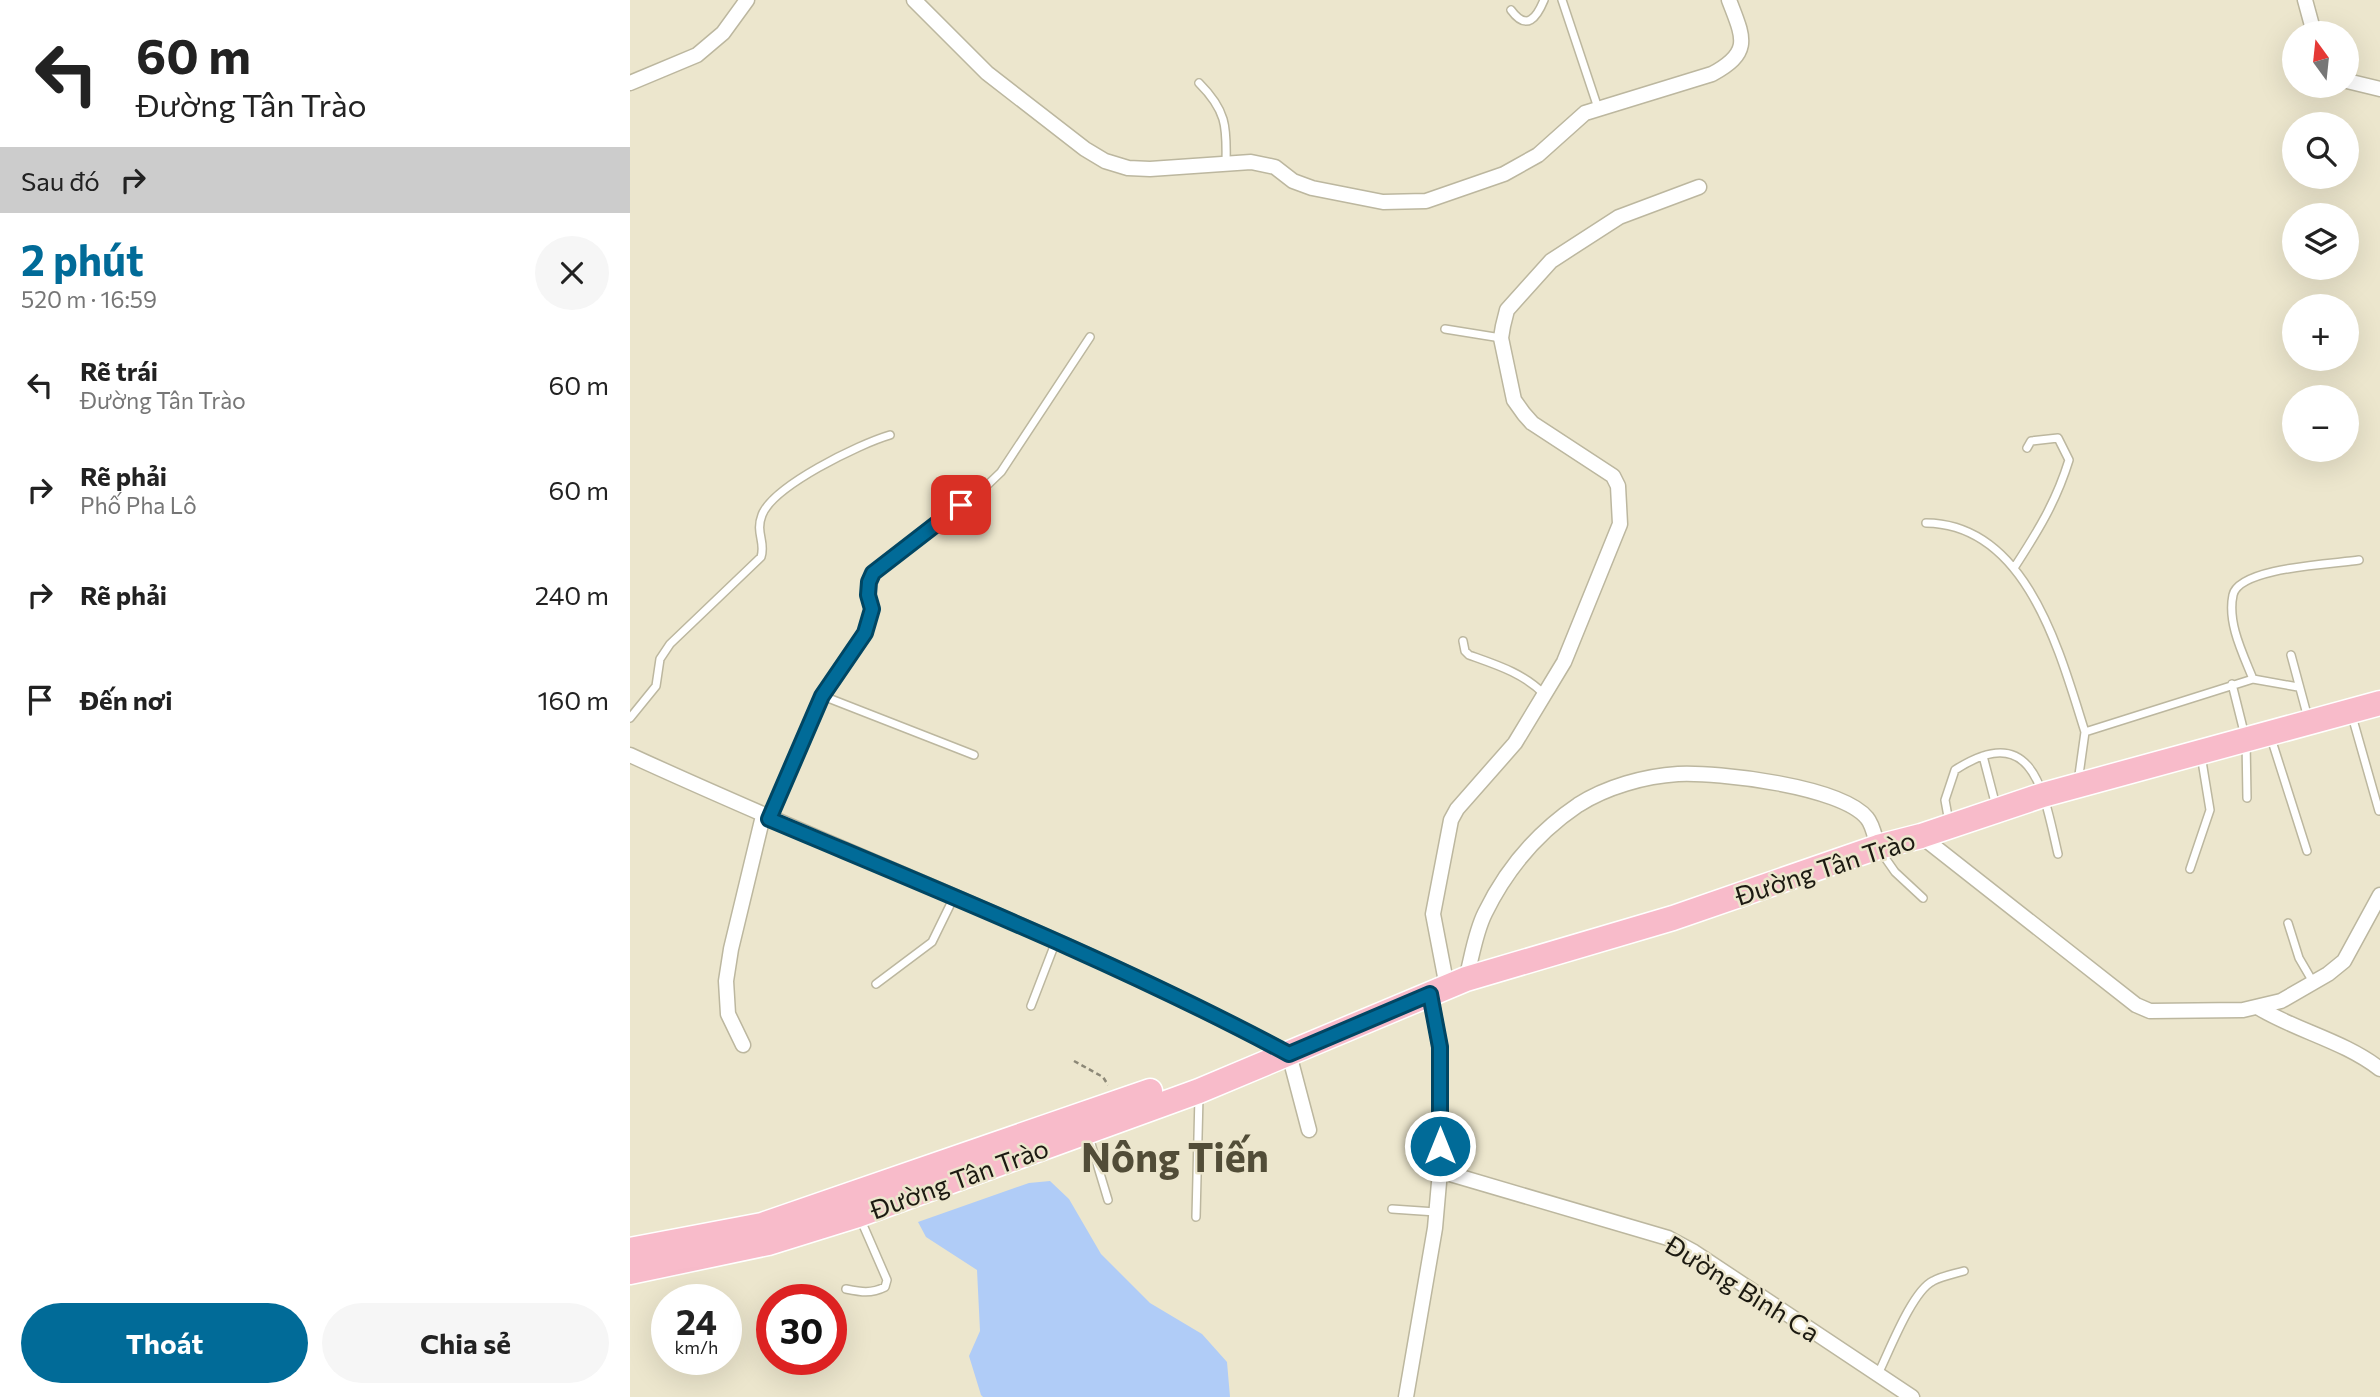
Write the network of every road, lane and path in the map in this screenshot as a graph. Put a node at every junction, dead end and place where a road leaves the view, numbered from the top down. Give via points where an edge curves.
1 (747, 0) edge
2 (914, 0) edge
3 (1544, 0) edge
4 (1562, 0) edge
5 (1729, 0) edge
6 (2305, 0) edge
7 (1511, 10) dead end
8 (2311, 21) edge
9 (630, 83) edge
10 (1199, 83) dead end
11 (2359, 84) edge
12 (2380, 89) edge
13 (1598, 108) junction
14 (1226, 162) junction
15 (1699, 187) dead end
16 (1445, 329) dead end
17 (1090, 337) dead end
18 (1501, 338) junction
19 (890, 435) dead end
20 (2027, 448) dead end
21 (1926, 523) dead end
22 (2359, 560) dead end
23 (2014, 568) junction
24 (1463, 641) dead end
25 (2291, 655) dead end
26 (2253, 679) junction
27 (2232, 684) junction
28 (2298, 687) junction
29 (1544, 694) junction
30 (822, 696) junction
31 (2380, 703) edge
32 (2351, 712) junction
33 (630, 718) edge
34 (2309, 722) junction
35 (2085, 732) junction
36 (2258, 737) junction
37 (2200, 754) junction
38 (630, 755) edge
39 (974, 755) dead end
40 (1983, 756) junction
41 (2077, 786) junction
42 (2043, 795) junction
43 (2247, 798) dead end
44 (1997, 810) junction
45 (2379, 811) edge
46 (766, 817) junction
47 (1950, 826) junction
48 (1921, 836) junction
49 (1878, 848) junction
50 (2307, 851) dead end
51 (2058, 854) dead end
52 (2190, 869) dead end
53 (2380, 895) edge
54 (954, 897) junction
55 (1923, 898) dead end
56 (2288, 923) dead end
57 (1056, 940) junction
58 (2313, 983) junction
59 (876, 984) dead end
60 (1448, 987) junction
61 (1031, 1006) dead end
62 (2259, 1008) junction
63 (743, 1045) dead end
64 (1284, 1056) junction
65 (1074, 1061) dead end
66 (2380, 1069) edge
67 (1199, 1091) junction
68 (1117, 1103) junction
69 (1309, 1130) dead end
70 (1088, 1132) junction
71 (1440, 1171) junction
72 (1108, 1200) dead end
73 (858, 1204) junction
74 (1392, 1209) dead end
75 (1436, 1212) junction
76 (1196, 1217) dead end
77 (630, 1250) edge
78 (1964, 1271) dead end
79 (630, 1272) edge
80 (847, 1289) edge
81 (1878, 1375) junction
82 (1405, 1397) edge
83 (1912, 1397) edge

1 - 9 street via 723,33 697,55
2 - 14 street via 987,73 1105,161 1150,169
3 - 7 lane via 1534,19 1516,18
4 - 13 lane
5 - 13 street via 1742,43 1740,54 1726,67
6 - 8 street
10 - 14 lane via 1222,113 1227,128
11 - 12 street
13 - 14 street via 1577,119 1523,166 1426,201 1371,200 1312,188 1275,167
15 - 18 street via 1619,217 1551,261 1507,310
16 - 18 lane
17 - 30 lane via 1001,472 873,573 868,595 872,609 865,633
18 - 29 street via 1514,400 1524,415 1613,476 1618,486 1620,524 1564,662
19 - 33 lane via 849,451 771,500 758,528 761,557 670,644 660,659 656,685
20 - 23 lane via 2031,441 2058,438 2069,460 2058,496
21 - 23 lane via 1947,523 1983,540
22 - 26 lane via 2306,565 2238,586 2233,593 2232,617
23 - 35 lane via 2033,592
24 - 29 lane via 1469,655 1509,670
25 - 28 lane
26 - 27 lane
26 - 28 lane
27 - 35 lane
27 - 36 lane
28 - 34 lane
29 - 60 street via 1515,743 1451,820 1433,914
30 - 39 lane
30 - 46 lane
31 - 32 highway, Đường Tân Trào
32 - 34 highway, Đường Tân Trào
32 - 45 lane
34 - 36 highway, Đường Tân Trào
35 - 41 lane
36 - 37 highway, Đường Tân Trào
36 - 43 lane
36 - 50 lane
37 - 41 highway, Đường Tân Trào
37 - 52 lane via 2210,810
38 - 46 street
40 - 42 lane via 2015,755 2029,765
40 - 44 lane
40 - 47 lane via 1955,770 1945,800
41 - 42 highway, Đường Tân Trào
42 - 44 highway, Đường Tân Trào
42 - 51 lane
44 - 47 highway, Đường Tân Trào
46 - 54 street
46 - 63 street via 726,981 728,1014
47 - 48 highway, Đường Tân Trào
48 - 49 highway, Đường Tân Trào
48 - 62 street via 2136,1005 2167,1012
49 - 55 lane
49 - 60 highway, Đường Tân Trào via 1672,919
49 - 60 street via 1867,817 1828,795 1704,774 1629,783 1577,806 1534,841 1485,912
53 - 58 street via 2344,961
54 - 57 street
54 - 59 lane via 932,942
56 - 58 lane
57 - 61 lane
57 - 64 street via 1222,1018
58 - 62 street
60 - 64 highway, Đường Tân Trào
60 - 71 street via 1440,1047
62 - 66 street
64 - 67 highway, Đường Tân Trào
64 - 68 highway, Đường Tân Trào via 1213,1069
64 - 69 street
65 - 68 path via 1103,1077
67 - 70 highway, Đường Tân Trào
67 - 76 lane
68 - 73 highway, Đường Tân Trào
70 - 72 lane
70 - 73 highway, Đường Tân Trào
71 - 75 street
71 - 81 street, Đường Bình Ca via 1668,1238
73 - 77 highway, Đường Tân Trào
73 - 79 highway, Đường Tân Trào via 768,1243
73 - 80 lane via 887,1280 885,1287 876,1291
74 - 75 lane
75 - 82 street
78 - 81 lane via 1925,1286 1901,1322
81 - 83 street, Đường Bình Ca

